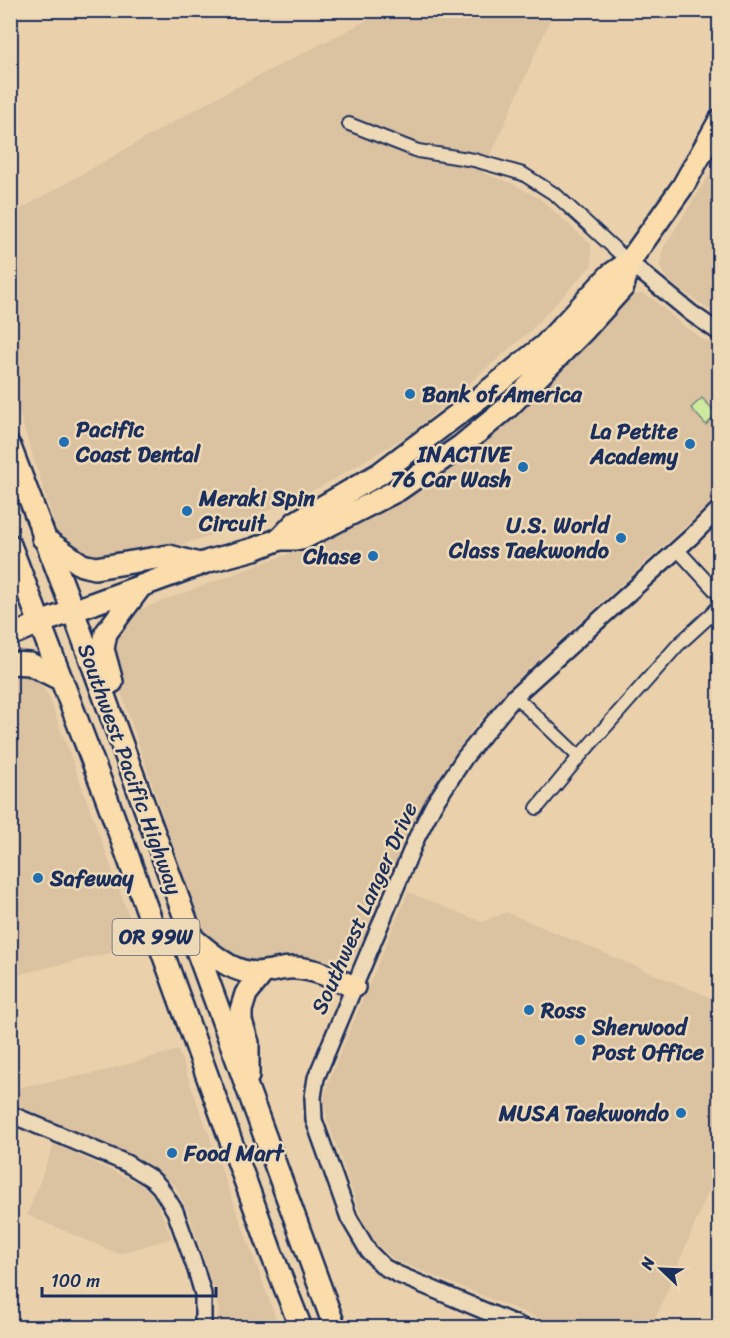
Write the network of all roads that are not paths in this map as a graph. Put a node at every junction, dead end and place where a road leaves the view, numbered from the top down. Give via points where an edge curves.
1 (720, 120) edge
2 (349, 124) dead end
3 (630, 262) junction
4 (720, 333) edge
5 (474, 402) junction
6 (10, 447) edge
7 (406, 485) junction
8 (720, 508) edge
9 (44, 538) junction
10 (280, 539) junction
11 (10, 545) edge
12 (677, 549) junction
13 (199, 564) junction
14 (141, 586) junction
15 (720, 596) edge
16 (720, 604) edge
17 (72, 611) junction
18 (40, 623) junction
19 (10, 636) edge
20 (10, 663) edge
21 (62, 680) junction
22 (515, 696) junction
23 (579, 757) junction
24 (136, 787) junction
25 (537, 808) dead end
26 (191, 937) junction
27 (263, 973) junction
28 (354, 987) junction
29 (248, 1091) junction
30 (10, 1114) edge
31 (203, 1328) edge
32 (301, 1328) edge
33 (335, 1328) edge
34 (525, 1328) edge

1 - 3 highway via 683,186
2 - 3 street via 418,151 474,160 523,174 556,195
3 - 4 street
3 - 5 highway via 610,275 545,345
3 - 7 highway via 622,287 557,359 485,428
5 - 7 highway via 456,431 418,464
5 - 10 highway via 373,478 296,522
6 - 9 highway, Southwest Pacific Highway / OR 99W
7 - 10 highway via 302,539
8 - 12 street, Southwest Langer Drive
9 - 13 highway via 82,565 95,568 169,556
9 - 17 highway, Southwest Pacific Highway / OR 99W
10 - 13 highway
11 - 18 highway, Southwest Pacific Highway / OR 99W
12 - 15 street
12 - 22 street, Southwest Langer Drive
13 - 14 highway
14 - 17 highway
14 - 24 highway via 106,633 103,649 143,769
16 - 23 street via 678,645
17 - 18 highway
17 - 24 highway, Southwest Pacific Highway / OR 99W
18 - 19 main road
18 - 21 highway, Southwest Pacific Highway / OR 99W
20 - 21 highway via 30,664
21 - 32 highway, Southwest Pacific Highway / OR 99W
22 - 23 street
22 - 28 street, Southwest Langer Drive via 465,757 434,804
23 - 25 street
24 - 26 highway, Southwest Pacific Highway / OR 99W
26 - 27 highway via 230,966
26 - 29 highway, Southwest Pacific Highway / OR 99W
27 - 28 highway via 281,968 306,969
27 - 29 highway via 246,994 241,1010 248,1043
28 - 34 street, Southwest Langer Drive via 318,1069 313,1106 316,1127 354,1229 369,1252 390,1270
29 - 33 highway, Southwest Pacific Highway / OR 99W
30 - 31 street via 126,1163 160,1187 175,1210 196,1270 203,1294

